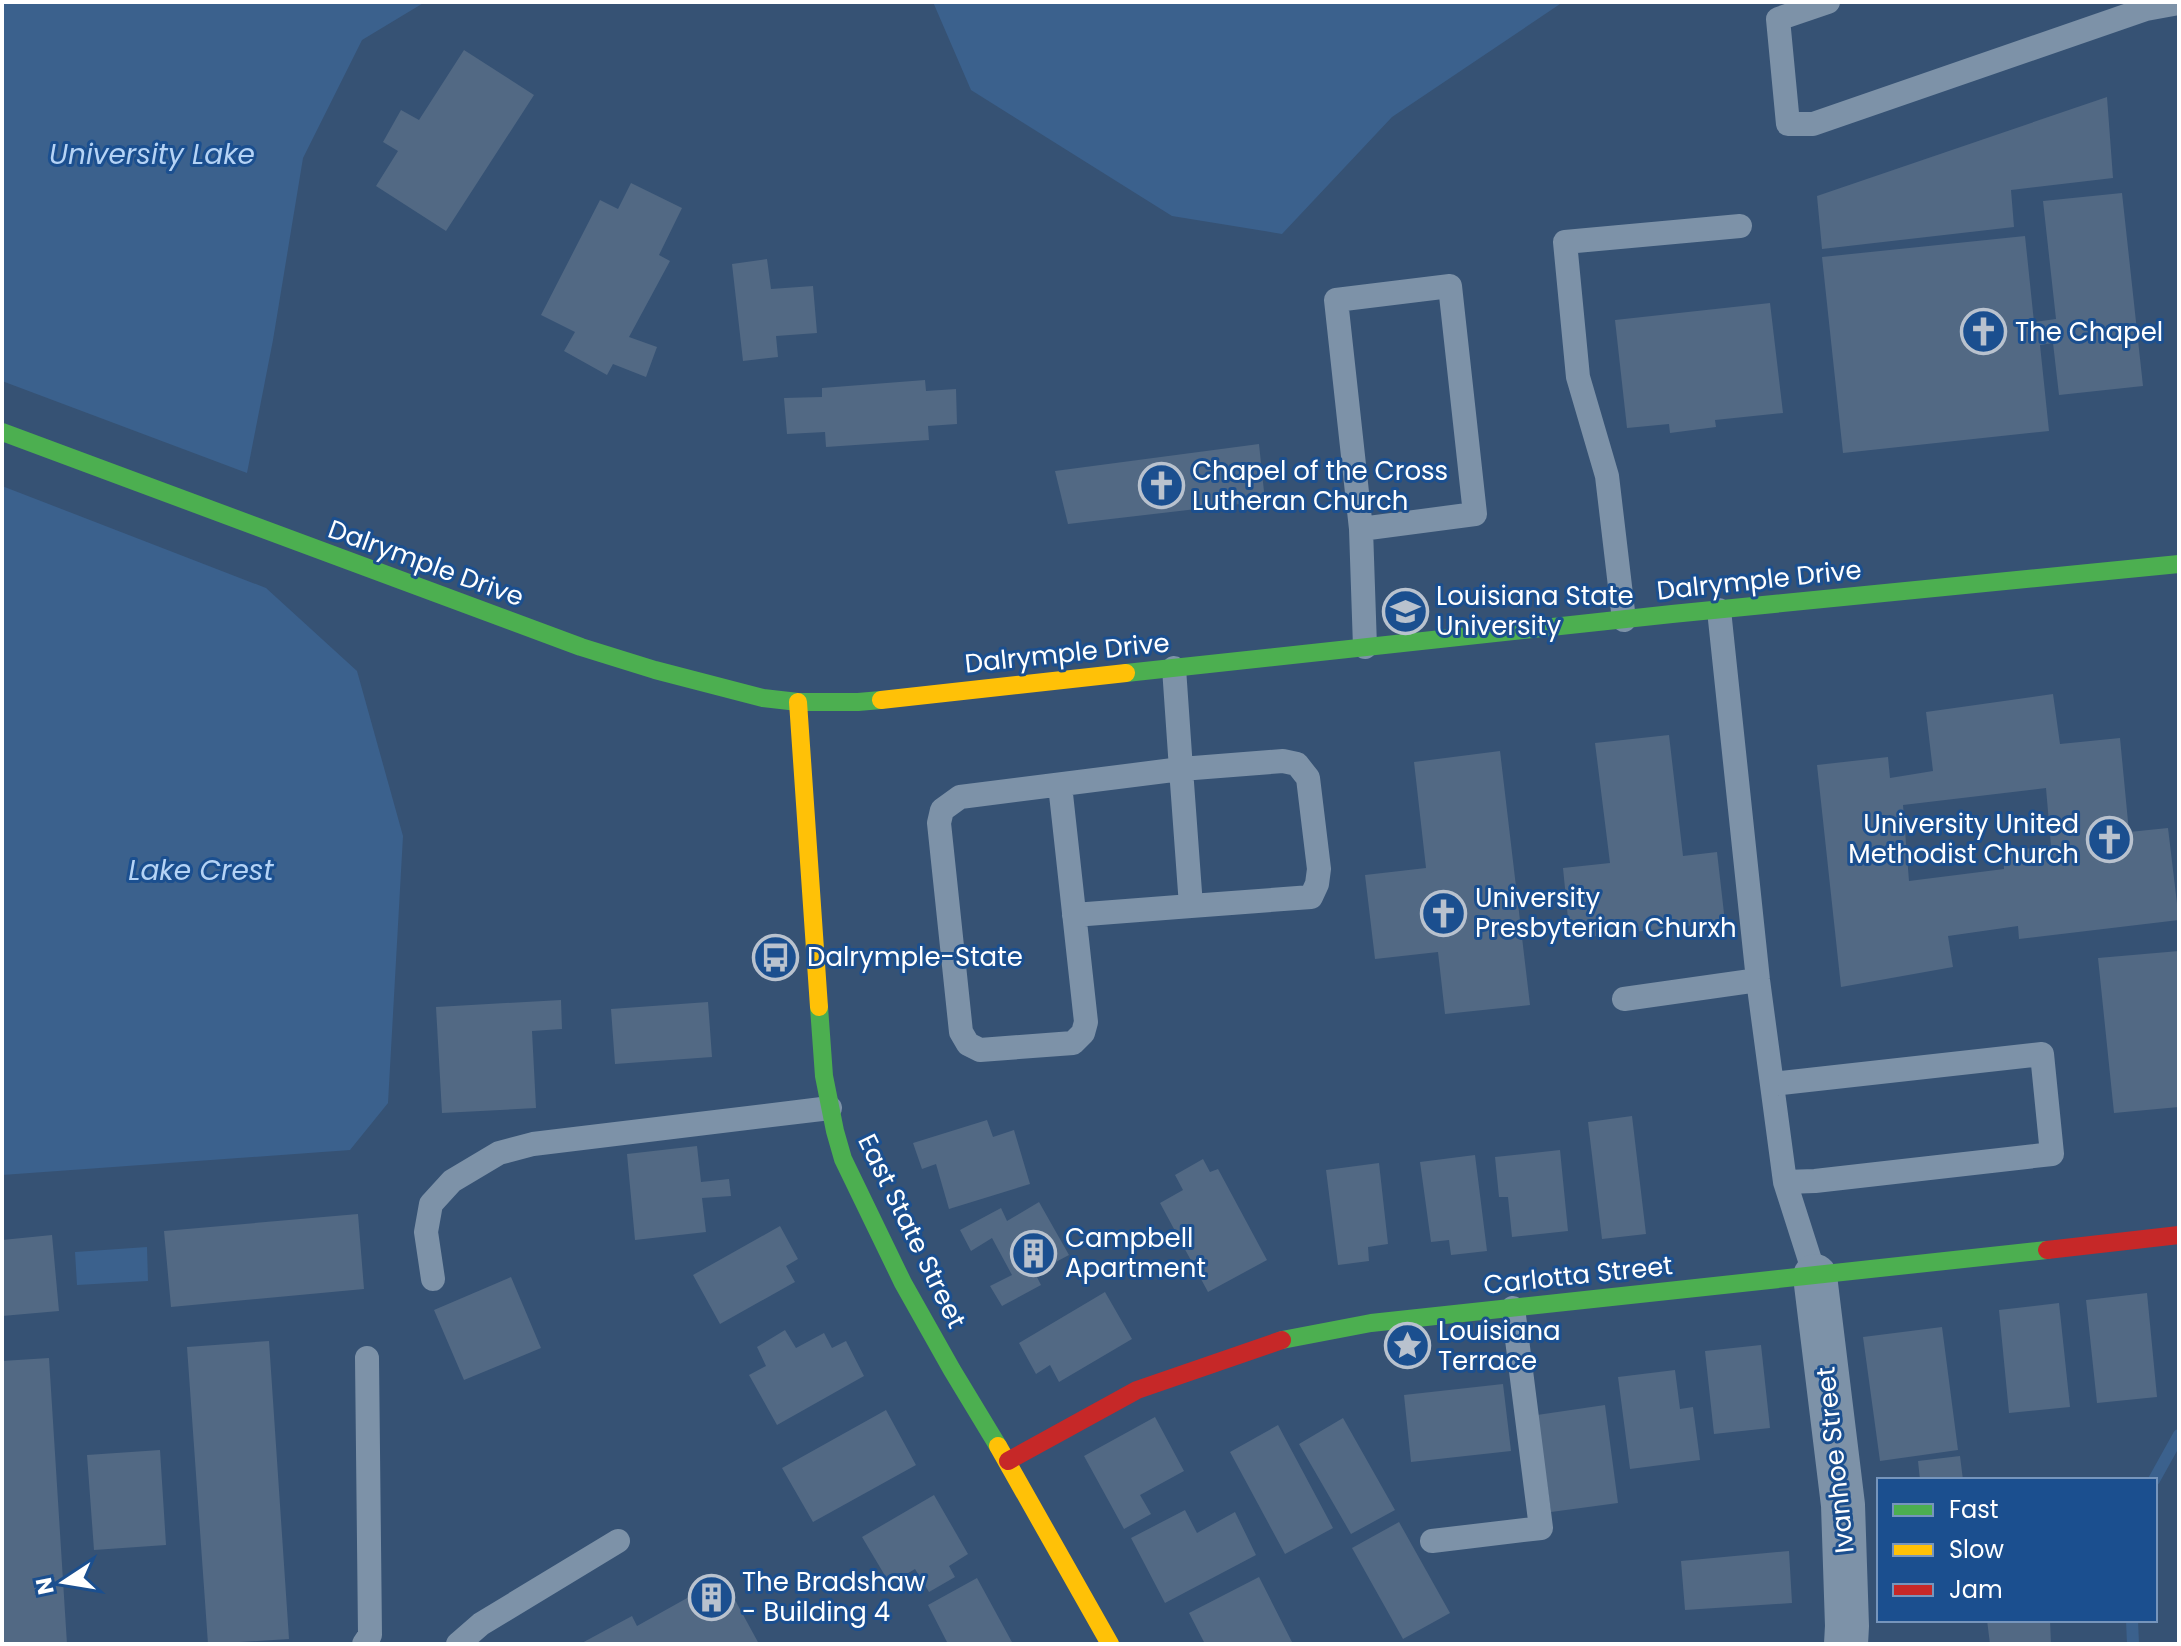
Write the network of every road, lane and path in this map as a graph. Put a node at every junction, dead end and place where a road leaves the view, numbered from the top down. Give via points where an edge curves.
1 (1828, 2) edge
2 (2179, 3) edge
3 (1740, 226) dead end
4 (2, 432) edge
5 (1361, 529) junction
6 (2179, 564) edge
7 (1719, 610) junction
8 (1624, 620) junction
9 (1365, 647) junction
10 (1174, 668) junction
11 (798, 702) junction
12 (1181, 769) junction
13 (1060, 785) junction
14 (1191, 906) junction
15 (1074, 915) junction
16 (1758, 980) junction
17 (1624, 999) dead end
18 (1773, 1084) junction
19 (830, 1108) junction
20 (1785, 1182) junction
21 (2179, 1235) edge
22 (1815, 1276) junction
23 (433, 1279) dead end
24 (1513, 1308) junction
25 (367, 1358) dead end
26 (1008, 1461) junction
27 (618, 1541) dead end
28 (1432, 1541) dead end
29 (364, 1644) edge
30 (458, 1644) edge
31 (1110, 1644) edge
32 (1846, 1644) edge

1 - 2 lane via 1778,19 1788,124 1813,124 2146,9
3 - 8 lane via 1565,242 1578,377 1607,476
4 - 11 street, Dalrymple Drive via 581,647 763,698
5 - 5 lane via 1336,300 1450,286 1475,514
5 - 9 lane
6 - 7 street, Dalrymple Drive
7 - 8 street, Dalrymple Drive
7 - 16 lane
8 - 9 street, Dalrymple Drive
9 - 10 street, Dalrymple Drive
10 - 11 street, Dalrymple Drive via 858,702
10 - 12 lane
11 - 19 street, East State Street
12 - 13 lane
12 - 14 lane
12 - 14 lane via 1297,764 1308,778 1319,869 1311,897
13 - 15 lane
13 - 15 lane via 960,797 942,810 939,823 961,1032 968,1044 980,1050 1073,1043 1083,1033
14 - 15 lane
16 - 17 lane
16 - 18 lane
18 - 20 lane
18 - 20 lane via 2042,1054 2052,1154
19 - 23 lane via 533,1144 499,1153 452,1181 431,1204 426,1232
19 - 26 street, East State Street via 843,1159 903,1283
20 - 22 lane
21 - 22 street, Carlotta Street
22 - 24 street, Carlotta Street
22 - 32 street, Ivanhoe Street via 1843,1505
24 - 26 street, Carlotta Street via 1287,1338 1137,1390
24 - 28 lane via 1541,1528
25 - 29 lane via 370,1635
26 - 31 street, East State Street
27 - 30 lane via 481,1624

